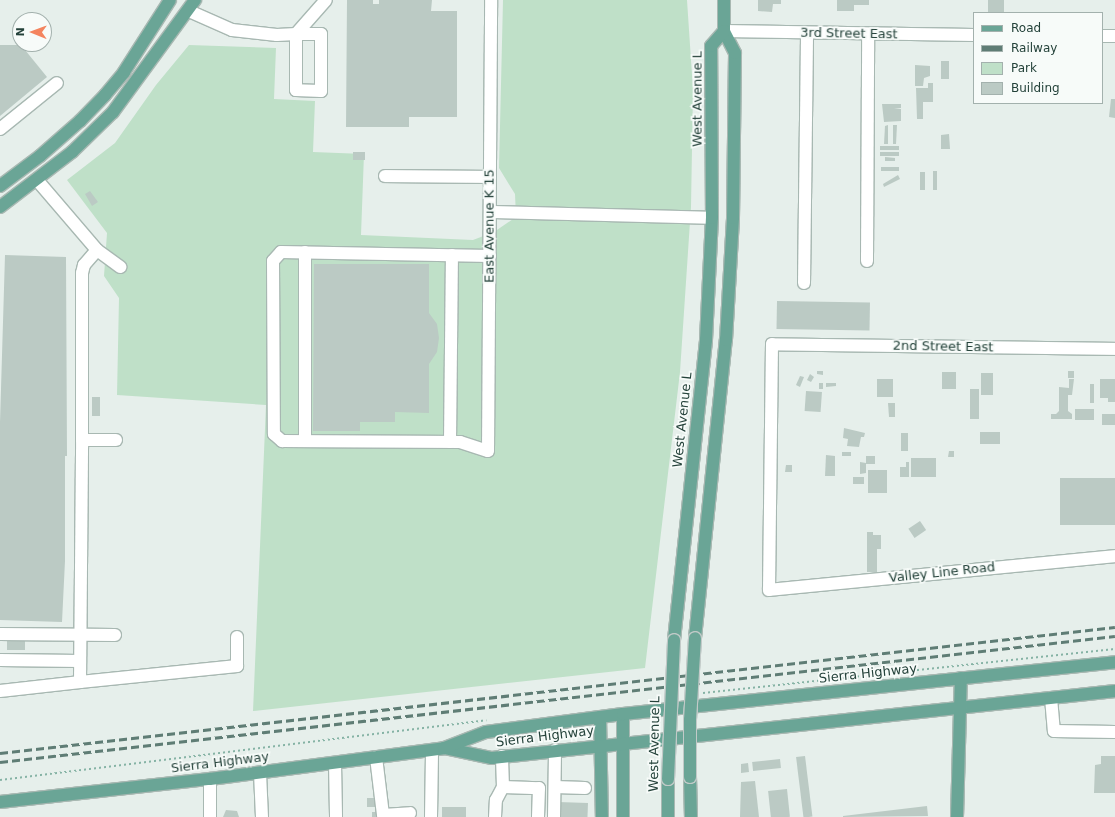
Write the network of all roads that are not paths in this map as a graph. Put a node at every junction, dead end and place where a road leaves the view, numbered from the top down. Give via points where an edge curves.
1 (170, 0) edge
2 (195, 0) edge
3 (326, 0) edge
4 (491, 0) edge
5 (724, 0) edge
6 (189, 11) junction
7 (724, 31) junction
8 (807, 33) junction
9 (296, 34) junction
10 (868, 34) junction
11 (973, 35) edge
12 (1103, 36) edge
13 (1115, 36) edge
14 (57, 83) dead end
15 (0, 129) edge
16 (385, 176) dead end
17 (490, 177) junction
18 (37, 180) junction
19 (0, 186) edge
20 (0, 207) edge
21 (490, 212) junction
22 (712, 218) junction
23 (97, 250) junction
24 (305, 252) junction
25 (452, 255) junction
26 (490, 256) junction
27 (866, 261) dead end
28 (120, 267) dead end
29 (804, 283) dead end
30 (1115, 349) edge
31 (82, 440) junction
32 (116, 440) dead end
33 (305, 441) junction
34 (450, 442) junction
35 (1115, 556) edge
36 (769, 590) joint
37 (0, 634) edge
38 (80, 635) junction
39 (115, 635) dead end
40 (237, 637) dead end
41 (0, 660) edge
42 (80, 661) junction
43 (1115, 662) edge
44 (961, 678) junction
45 (80, 682) junction
46 (0, 691) edge
47 (1115, 691) edge
48 (1051, 698) junction
49 (959, 708) junction
50 (623, 714) junction
51 (600, 717) junction
52 (1115, 732) edge
53 (624, 743) junction
54 (602, 744) junction
55 (444, 748) junction
56 (432, 750) junction
57 (555, 750) junction
58 (502, 756) junction
59 (376, 757) junction
60 (335, 762) junction
61 (260, 773) junction
62 (210, 779) junction
63 (555, 787) junction
64 (503, 788) junction
65 (585, 788) dead end
66 (0, 802) edge
67 (410, 813) dead end
68 (383, 816) edge
69 (210, 817) edge
70 (262, 817) edge
71 (336, 817) edge
72 (431, 817) edge
73 (495, 817) edge
74 (538, 817) edge
75 (554, 817) edge
76 (602, 817) edge
77 (623, 817) edge
78 (668, 817) edge
79 (691, 817) edge
80 (957, 817) edge

1 - 19 main road via 127,67 105,95 46,151
2 - 6 main road
3 - 9 street
4 - 17 street, East Avenue K 15
5 - 7 main road
6 - 9 street via 232,30 277,35
6 - 18 main road via 113,112 72,152
7 - 8 street, 3rd Street East
7 - 22 main road, West Avenue L via 711,46
7 - 79 main road, bridge via 735,53 734,218 726,340 695,638 690,720
8 - 10 street, 3rd Street East
8 - 29 street
9 - 9 street via 296,90 321,91 321,34
10 - 11 street, 3rd Street East
10 - 27 street
12 - 13 street
14 - 15 street
16 - 17 street
17 - 21 street, East Avenue K 15
18 - 20 main road
18 - 23 street
21 - 22 street
21 - 26 street, East Avenue K 15
22 - 78 main road, West Avenue L, bridge via 706,340 674,640
23 - 28 street
23 - 31 street via 84,265 82,273
24 - 25 street
24 - 33 street
24 - 33 street via 281,252 273,261 274,434 282,440
25 - 26 street
25 - 34 street
26 - 34 street, East Avenue K 15 via 488,451 460,442
30 - 36 street, 2nd Street East via 772,344
31 - 32 street
31 - 38 street
33 - 34 street
35 - 36 street, Valley Line Road
37 - 38 street
38 - 39 street
38 - 42 street
40 - 45 street via 237,666
41 - 42 street
42 - 45 street
43 - 44 main road, Sierra Highway
44 - 49 main road
44 - 50 main road, Sierra Highway
45 - 46 street
47 - 48 main road
48 - 49 main road
48 - 52 street via 1054,730
49 - 53 main road
49 - 80 main road
50 - 51 main road, Sierra Highway
50 - 53 main road
51 - 54 main road
51 - 55 main road, Sierra Highway via 486,732
53 - 54 main road, Sierra Highway
53 - 77 main road
54 - 57 main road, Sierra Highway
54 - 76 main road
55 - 56 main road, Sierra Highway
55 - 58 main road, Sierra Highway via 492,758
56 - 59 main road, Sierra Highway
56 - 72 street
57 - 58 main road, Sierra Highway
57 - 63 street
58 - 64 street
59 - 60 main road, Sierra Highway
59 - 68 street
60 - 61 main road, Sierra Highway
60 - 71 street
61 - 62 main road, Sierra Highway
61 - 70 street
62 - 66 main road, Sierra Highway
62 - 69 street
63 - 65 street
63 - 75 street
64 - 73 street via 496,800
64 - 74 street via 539,788
67 - 68 street

